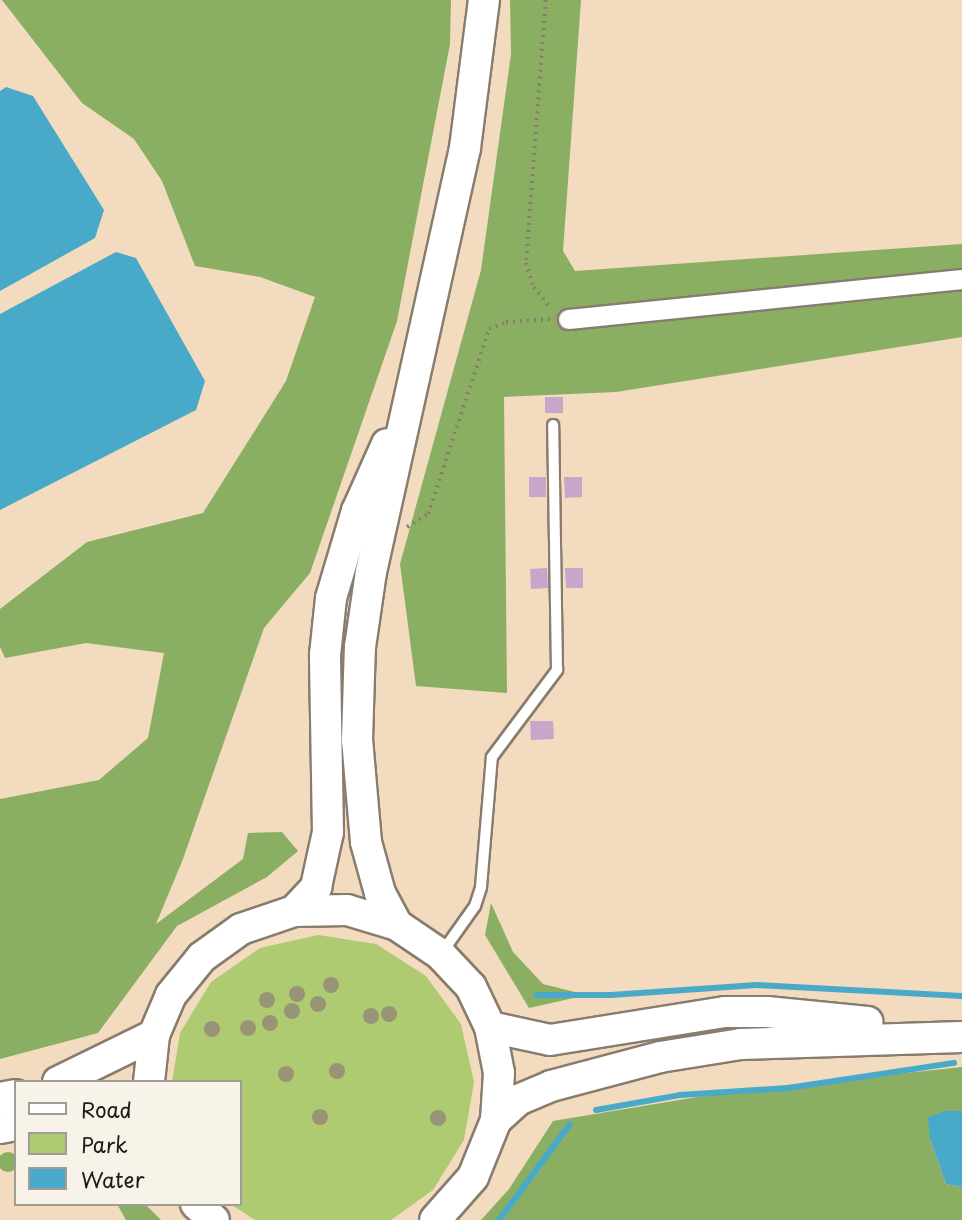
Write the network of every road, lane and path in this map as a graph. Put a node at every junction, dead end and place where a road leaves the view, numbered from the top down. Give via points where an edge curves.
1 (484, 0) edge
2 (546, 0) edge
3 (962, 279) edge
4 (568, 319) junction
5 (426, 338) junction
6 (553, 425) dead end
7 (381, 530) junction
8 (294, 911) junction
9 (397, 925) junction
10 (440, 954) junction
11 (490, 1027) junction
12 (154, 1035) junction
13 (962, 1035) edge
14 (62, 1080) edge
15 (149, 1080) edge
16 (496, 1119) junction
17 (199, 1206) edge
18 (214, 1220) edge
19 (435, 1220) edge

1 - 5 main road via 465,148
2 - 4 path via 526,263 534,288 550,308
3 - 4 street
4 - 7 path via 506,322 489,329 428,514 412,526
5 - 7 main road
5 - 8 main road via 358,511 331,598 325,655 328,832 316,887
6 - 10 lane via 557,670 492,757 481,887 466,922
7 - 9 main road via 360,647 358,740 366,842 380,893
8 - 9 main road via 346,910
8 - 12 main road via 241,929 202,957 172,995
9 - 10 main road
10 - 11 main road via 471,988
11 - 13 main road via 550,1040 678,1018 767,1012
11 - 16 main road via 499,1073
12 - 14 main road
12 - 15 main road
13 - 16 main road via 741,1044 660,1057 551,1086 518,1100
16 - 19 main road via 472,1177
17 - 18 main road

